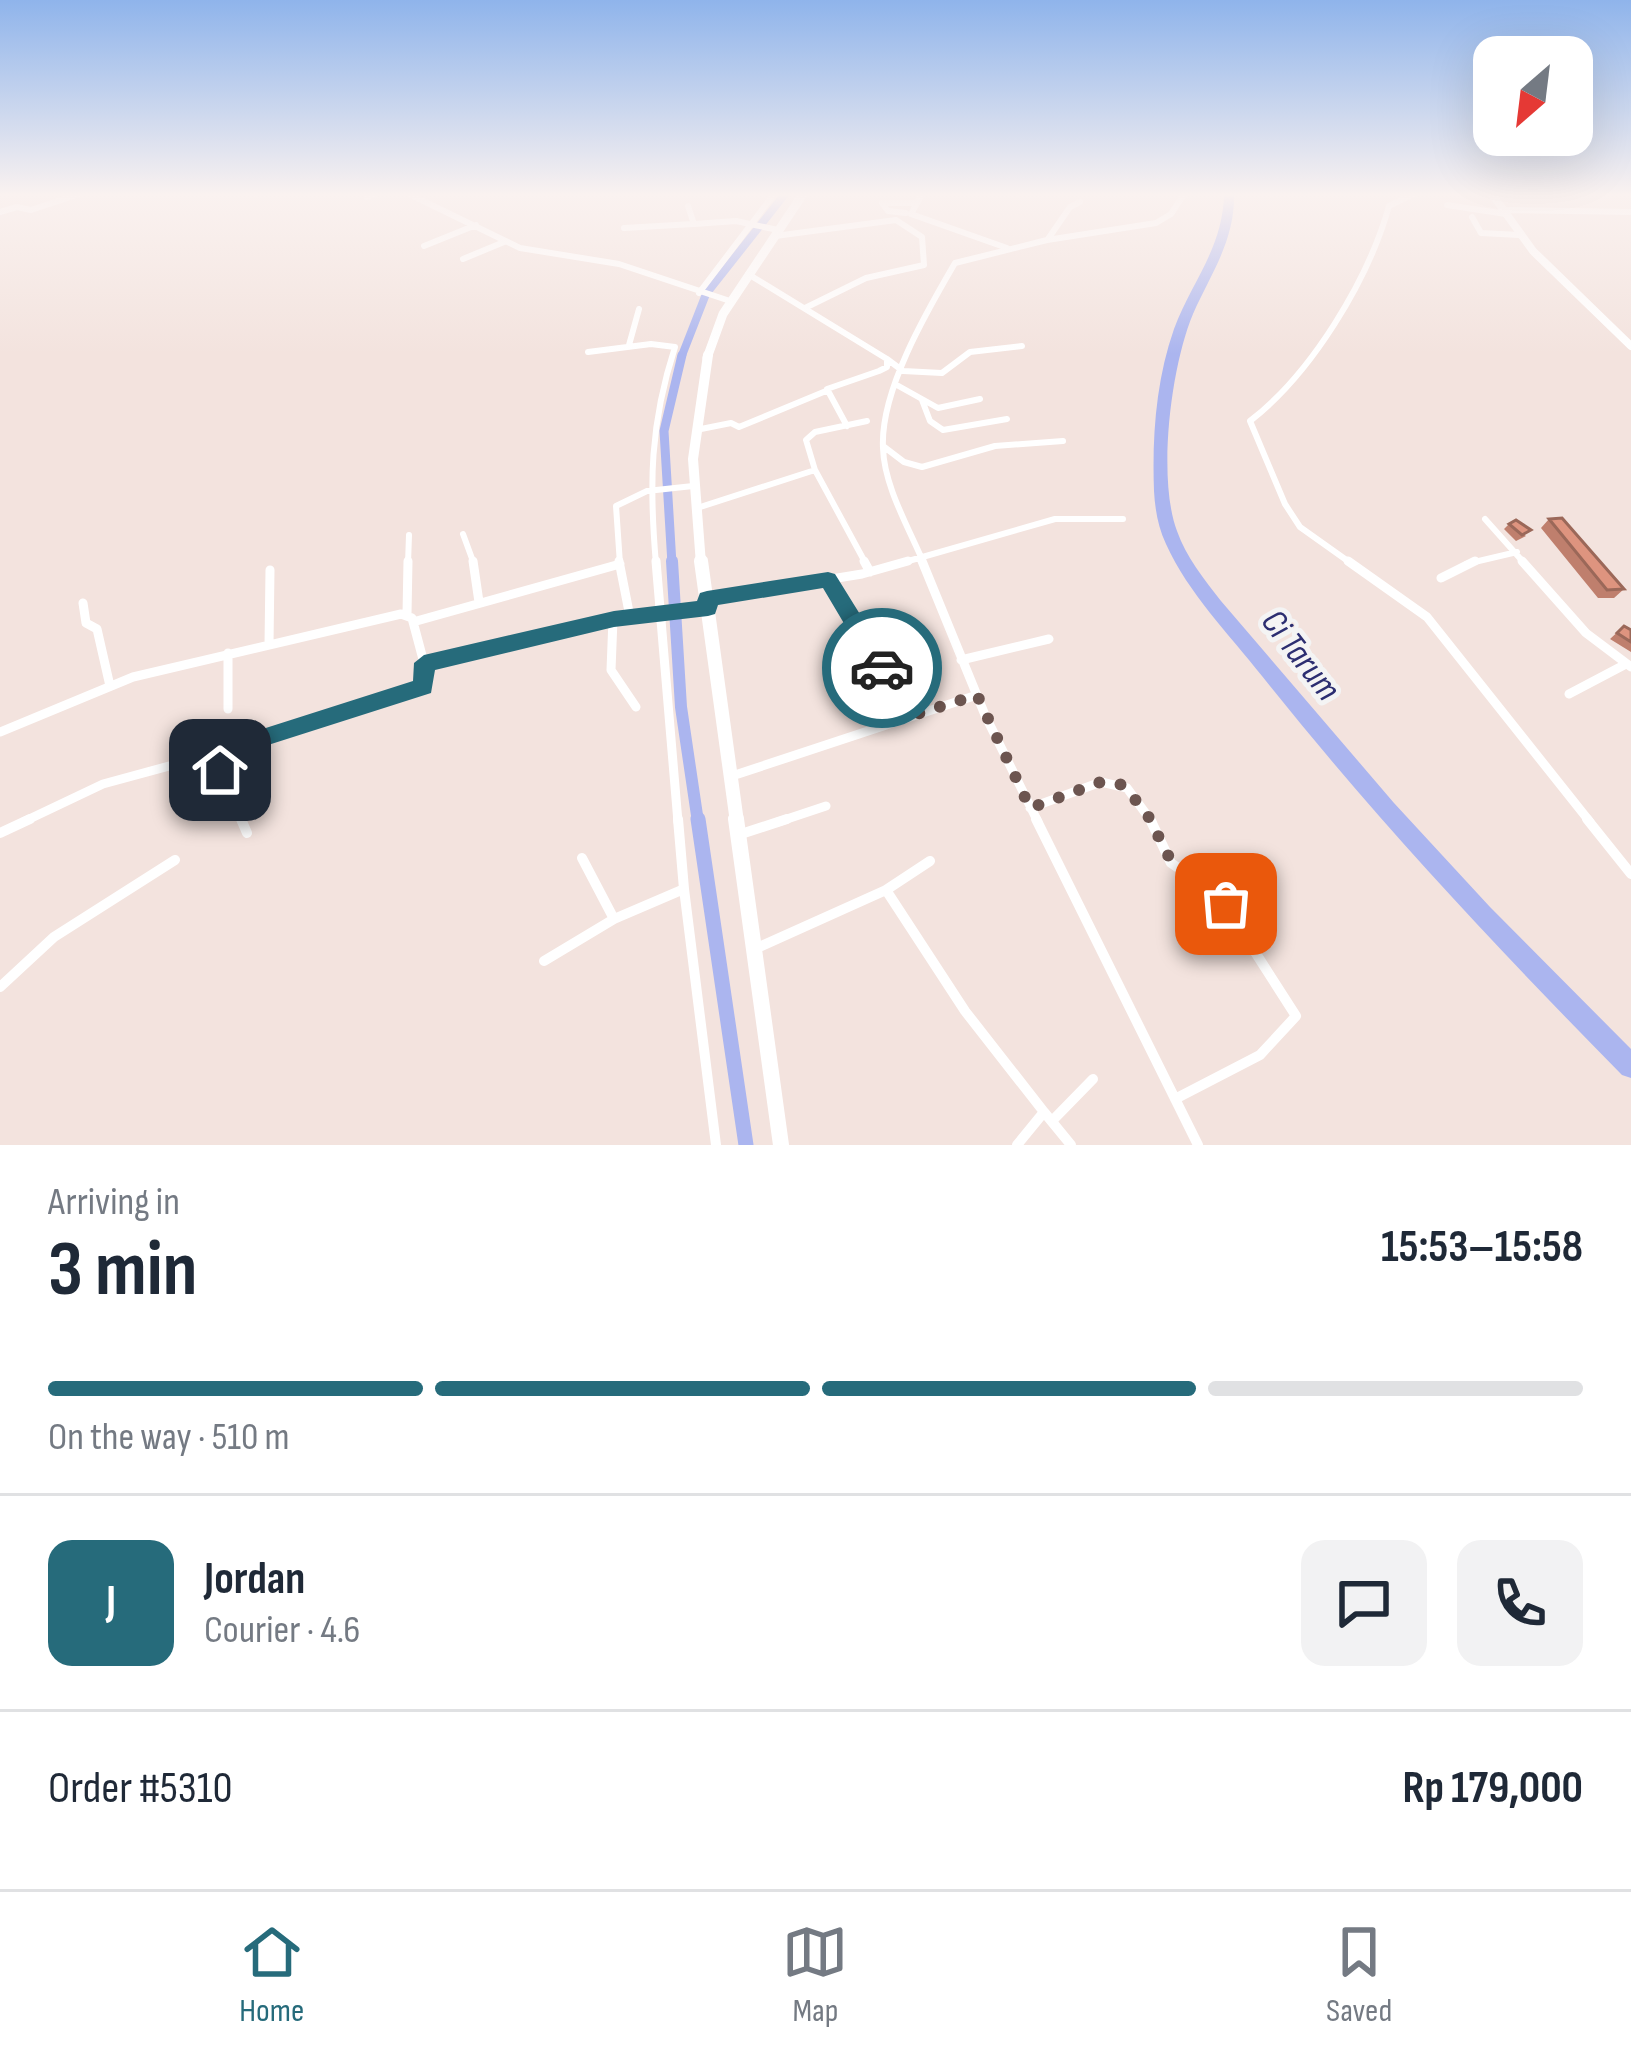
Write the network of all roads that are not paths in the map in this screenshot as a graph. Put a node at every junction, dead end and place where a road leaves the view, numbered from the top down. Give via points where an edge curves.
1 (492, 247) edge
2 (521, 247) edge
3 (734, 247) edge
4 (764, 247) edge
5 (923, 247) edge
6 (1375, 247) edge
7 (1532, 247) edge
8 (1008, 248) edge
9 (463, 259) dead end
10 (748, 274) junction
11 (700, 294) junction
12 (726, 300) junction
13 (805, 308) junction
14 (639, 309) dead end
15 (629, 345) junction
16 (1022, 346) dead end
17 (1631, 346) edge
18 (587, 352) dead end
19 (885, 358) junction
20 (901, 370) junction
21 (895, 384) junction
22 (826, 391) junction
23 (980, 399) dead end
24 (922, 400) junction
25 (1007, 419) dead end
26 (867, 422) dead end
27 (847, 426) junction
28 (694, 430) junction
29 (1063, 441) dead end
30 (882, 445) junction
31 (815, 470) junction
32 (685, 487) junction
33 (655, 489) junction
34 (696, 509) junction
35 (1124, 519) dead end
36 (1485, 519) dead end
37 (463, 534) dead end
38 (409, 535) dead end
39 (1518, 552) junction
40 (919, 559) junction
41 (620, 563) junction
42 (270, 570) dead end
43 (870, 572) junction
44 (1441, 578) dead end
45 (828, 580) junction
46 (479, 602) junction
47 (82, 603) dead end
48 (704, 606) junction
49 (667, 613) junction
50 (630, 617) junction
51 (410, 618) junction
52 (614, 619) junction
53 (1048, 639) dead end
54 (269, 644) junction
55 (228, 653) junction
56 (962, 660) junction
57 (424, 663) junction
58 (1629, 665) edge
59 (110, 686) junction
60 (1569, 694) dead end
61 (977, 695) junction
62 (635, 706) dead end
63 (228, 709) dead end
64 (911, 716) junction
65 (0, 732) edge
66 (217, 753) junction
67 (732, 776) junction
68 (826, 806) dead end
69 (1030, 808) junction
70 (248, 832) dead end
71 (0, 833) edge
72 (741, 834) junction
73 (582, 858) dead end
74 (175, 860) dead end
75 (930, 861) dead end
76 (1631, 874) edge
77 (684, 889) junction
78 (886, 890) junction
79 (614, 919) junction
80 (757, 948) junction
81 (544, 961) dead end
82 (1, 982) edge
83 (1093, 1079) dead end
84 (1174, 1099) junction
85 (1048, 1117) junction
86 (716, 1145) edge
87 (782, 1145) edge
88 (1017, 1145) edge
89 (1071, 1145) edge
90 (1198, 1145) edge

1 - 9 street
2 - 11 street via 620,264
3 - 11 street
4 - 10 main road
5 - 13 street via 925,264 873,275
6 - 76 street via 1306,367 1249,426 1300,527 1427,616
7 - 17 main road
8 - 20 street via 950,267
10 - 12 main road
10 - 13 street
11 - 12 street
12 - 28 main road
13 - 19 street
14 - 15 street
15 - 18 street
15 - 33 street via 675,347 656,406
16 - 20 street via 970,352 942,373
19 - 20 street
19 - 22 street via 887,367
20 - 21 street
21 - 24 street
21 - 30 street
22 - 27 street
22 - 28 street via 739,427
23 - 24 street via 944,408
24 - 25 street via 943,430
26 - 27 street
27 - 31 street via 806,437
28 - 32 main road
29 - 30 street via 995,446 922,467
30 - 40 street
31 - 34 street
31 - 43 street
32 - 33 street
32 - 34 main road
33 - 41 street via 616,506
33 - 49 street
34 - 48 main road
35 - 40 street via 1055,519
36 - 39 street
37 - 46 street
38 - 51 street
39 - 44 street via 1486,556
39 - 58 street via 1586,633
40 - 43 street
40 - 56 street
41 - 46 street
41 - 50 street
42 - 54 street
43 - 45 street
45 - 48 street
45 - 64 street
46 - 51 street
47 - 59 street
48 - 49 street
48 - 67 main road
49 - 50 street
49 - 77 street
50 - 52 street
51 - 54 street
51 - 57 street
52 - 57 street
52 - 62 street via 611,670
53 - 56 street
54 - 55 street
55 - 59 street
55 - 63 street
56 - 61 street
57 - 66 street via 426,682 418,689
58 - 60 street
59 - 65 street
61 - 64 street
61 - 69 street
64 - 67 street
66 - 70 street
66 - 71 street via 103,784
67 - 72 main road
68 - 72 street
69 - 84 street
69 - 84 street via 1101,782 1126,788 1172,863 1219,896 1293,1006 1288,1032
72 - 80 main road
73 - 79 street
74 - 82 street via 79,919
75 - 78 street
77 - 79 street
77 - 86 street
78 - 80 street
78 - 85 street via 964,1011
79 - 81 street
80 - 87 main road
83 - 85 street
84 - 90 street
85 - 88 street
85 - 89 street

